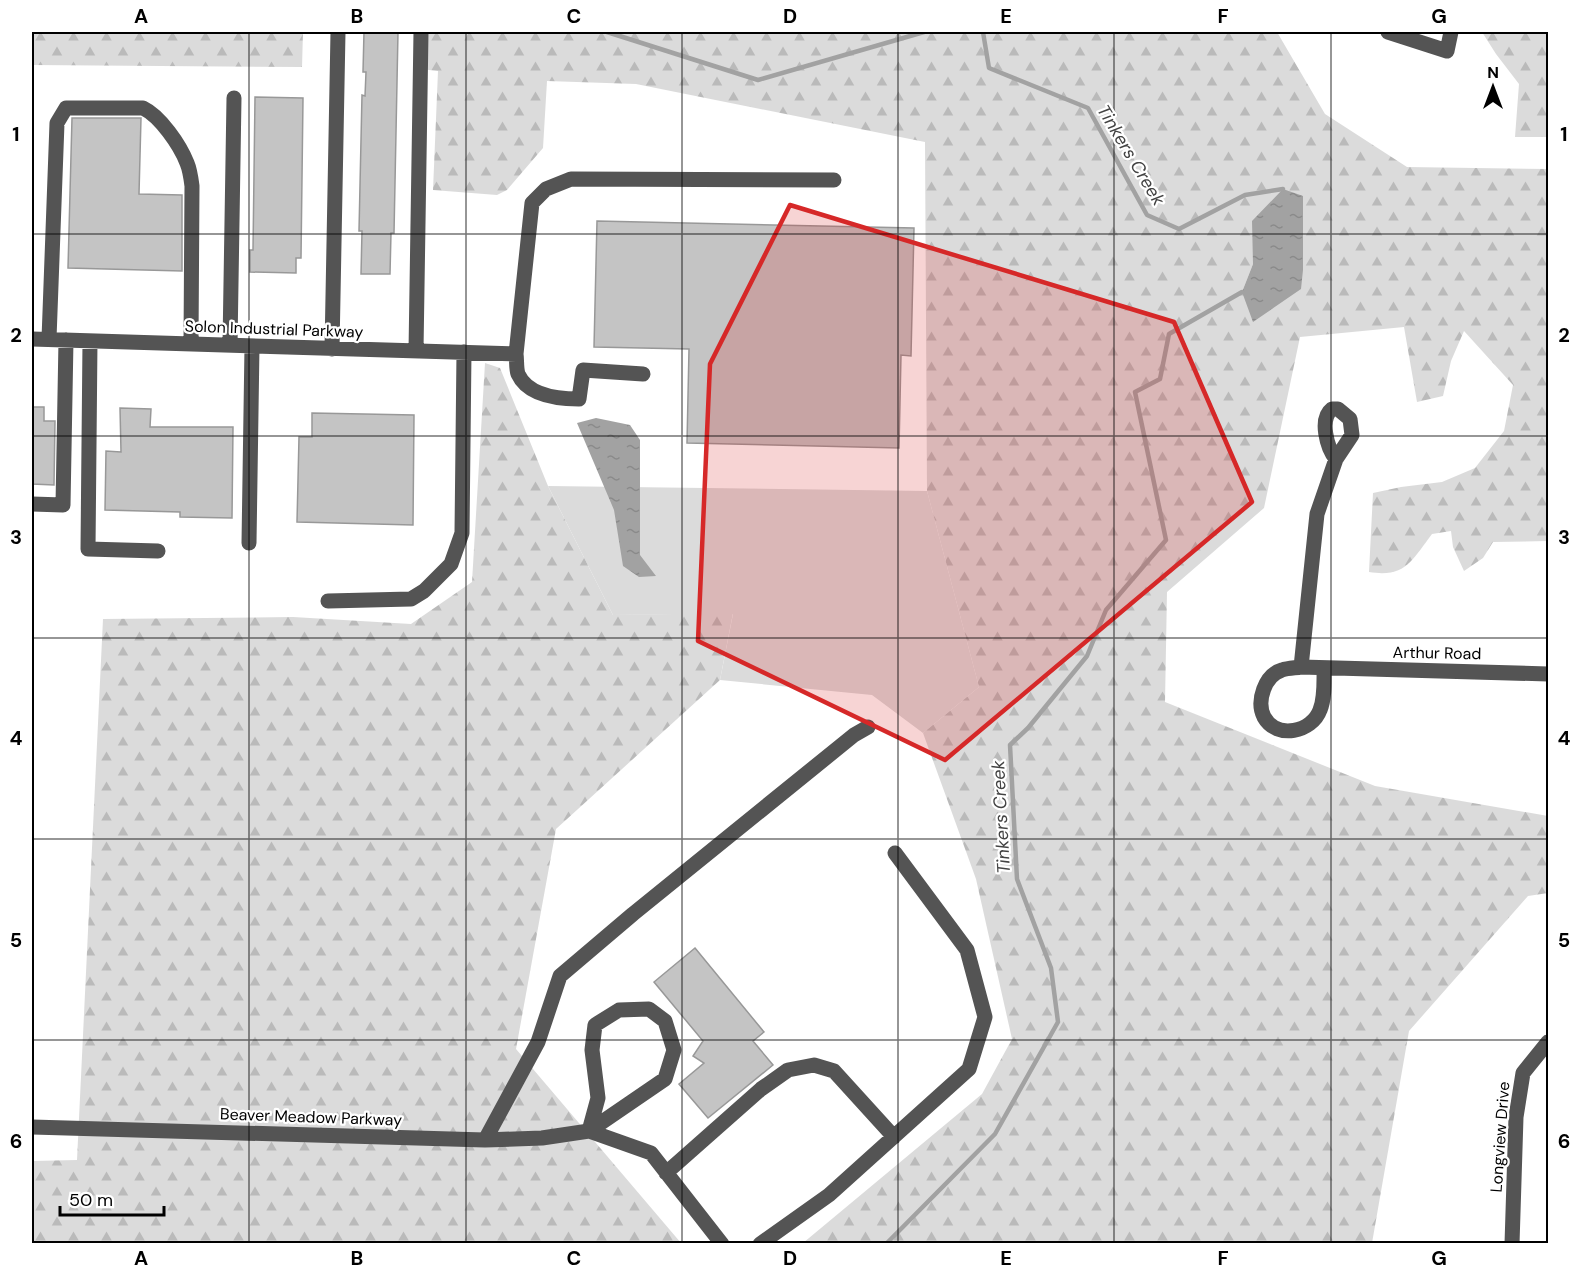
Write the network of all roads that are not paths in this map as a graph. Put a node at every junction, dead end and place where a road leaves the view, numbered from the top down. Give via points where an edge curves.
1 (338, 32) edge
2 (421, 32) edge
3 (1388, 32) edge
4 (1450, 32) edge
5 (234, 98) dead end
6 (834, 180) dead end
7 (32, 339) edge
8 (49, 339) junction
9 (66, 340) junction
10 (90, 341) junction
11 (191, 344) junction
12 (230, 345) junction
13 (252, 346) junction
14 (332, 349) junction
15 (416, 351) junction
16 (464, 352) junction
17 (516, 354) junction
18 (643, 374) dead end
19 (1336, 459) dead end
20 (32, 504) edge
21 (249, 543) dead end
22 (158, 551) dead end
23 (328, 601) dead end
24 (1301, 667) junction
25 (1324, 668) junction
26 (1548, 674) edge
27 (868, 727) dead end
28 (895, 853) dead end
29 (1548, 1042) edge
30 (32, 1127) edge
31 (589, 1131) junction
32 (894, 1137) junction
33 (485, 1140) junction
34 (666, 1173) junction
35 (722, 1244) edge
36 (760, 1244) edge
37 (1512, 1244) edge

1 - 14 street
2 - 15 street
3 - 4 street via 1447,51
5 - 12 street
6 - 17 street via 571,179 546,189 532,203
7 - 8 street, Solon Industrial Parkway
8 - 9 street, Solon Industrial Parkway
8 - 11 street via 57,123 66,108 143,108 152,112 189,165
9 - 10 street, Solon Industrial Parkway
9 - 20 street via 63,505
10 - 11 street, Solon Industrial Parkway
10 - 22 street via 88,549
11 - 12 street, Solon Industrial Parkway
12 - 13 street, Solon Industrial Parkway
13 - 14 street, Solon Industrial Parkway
13 - 21 street
14 - 15 street, Solon Industrial Parkway
15 - 16 street, Solon Industrial Parkway
16 - 17 street, Solon Industrial Parkway
16 - 23 street via 462,533 451,564 411,599
17 - 18 street via 518,374 530,387 555,399 579,399 583,370
19 - 24 street via 1317,513
24 - 25 street, Arthur Road
24 - 25 street, Arthur Road via 1281,670 1265,686 1260,706 1264,718 1273,726 1297,731 1310,725 1321,708
25 - 26 street, Arthur Road
27 - 33 street via 560,976 538,1042
28 - 32 street via 967,950 985,1017 969,1069
29 - 37 street, Longview Drive via 1523,1073 1516,1117
30 - 33 street, Beaver Meadow Parkway
31 - 31 street via 664,1079 674,1050 665,1021 649,1009 619,1010 595,1024 592,1050 598,1098
31 - 33 street, Beaver Meadow Parkway
31 - 34 street via 651,1153
32 - 34 street via 834,1071 814,1065 788,1070 760,1089
32 - 36 street via 829,1195
34 - 35 street

